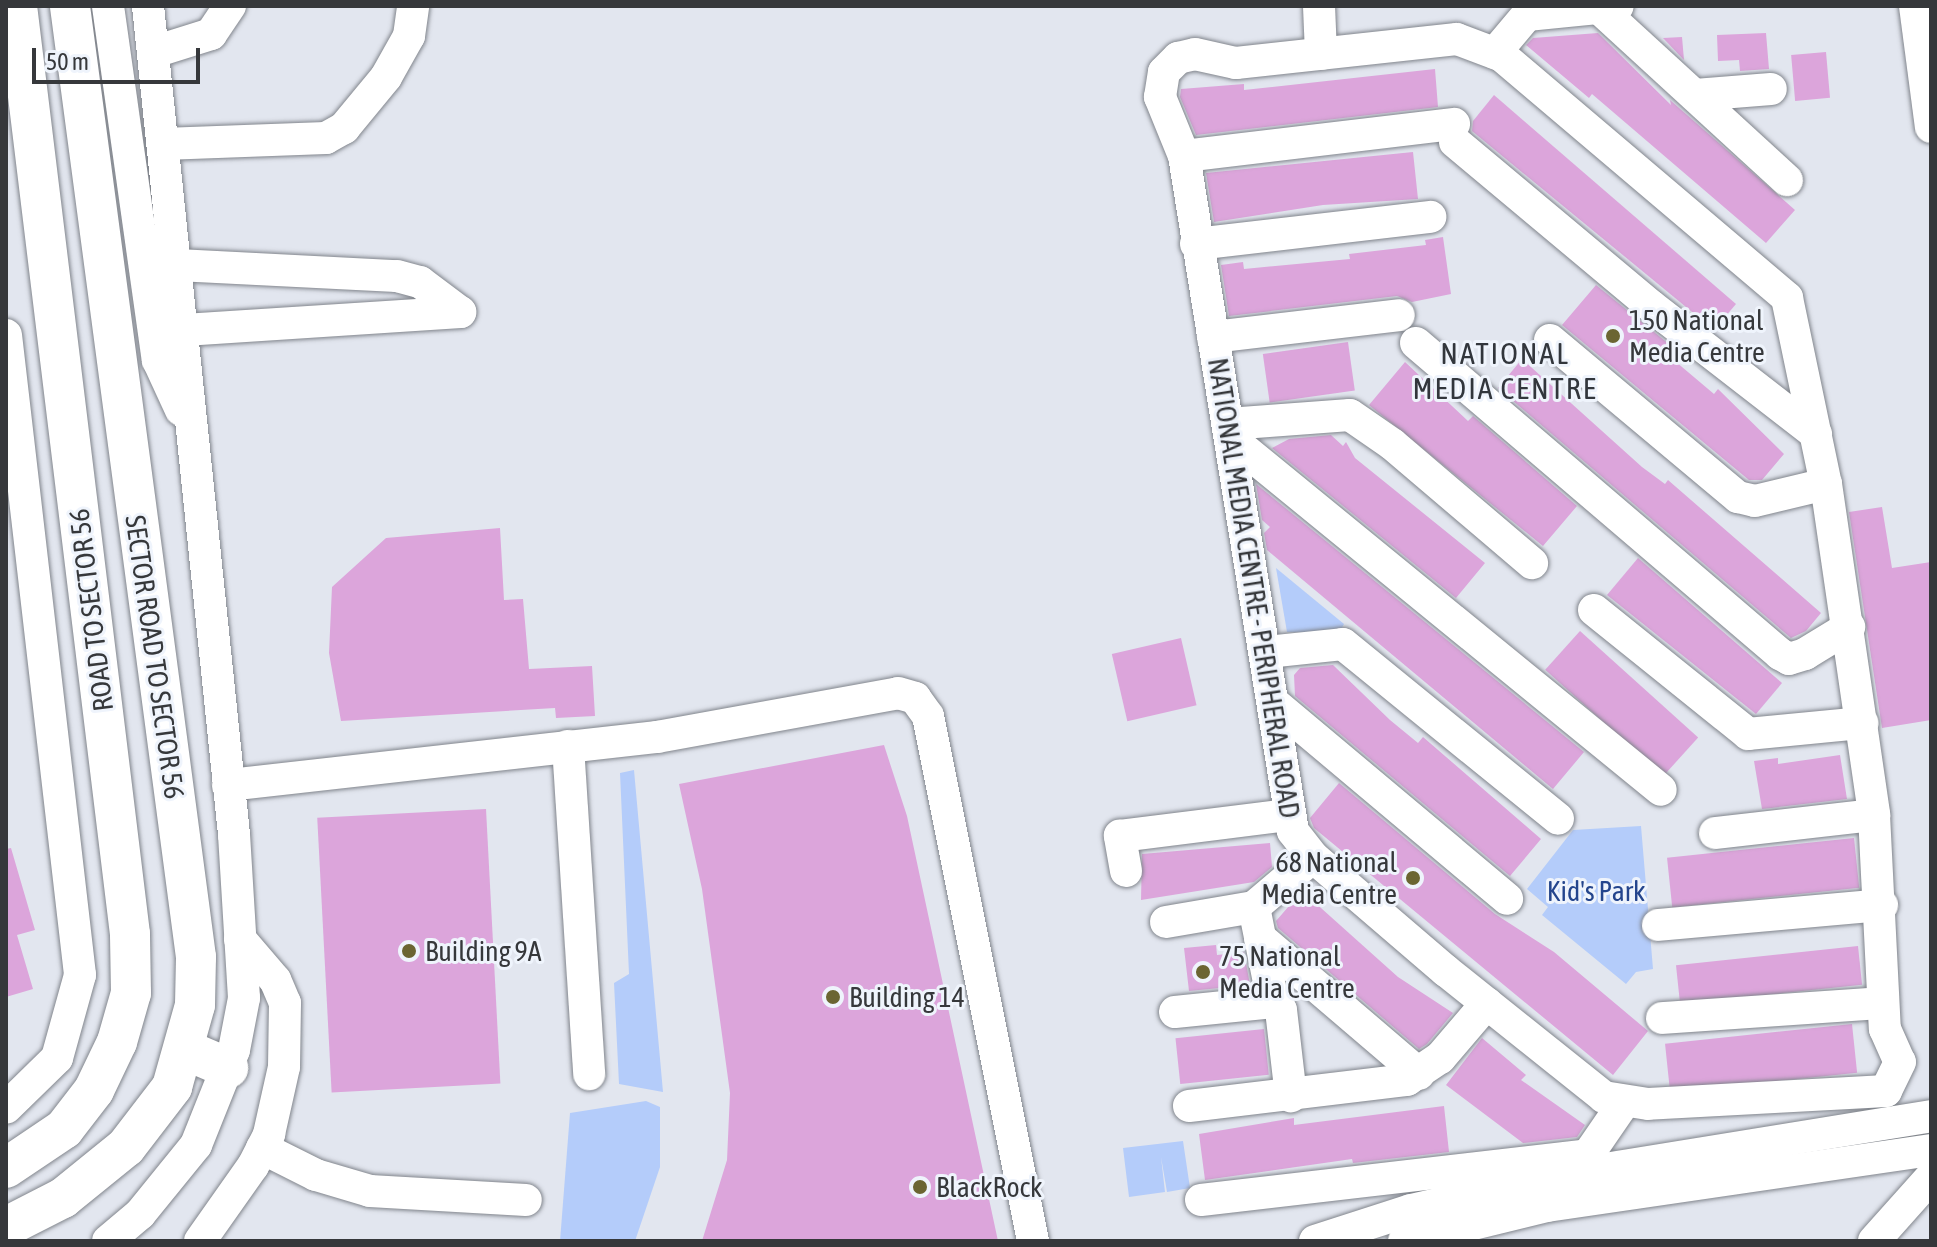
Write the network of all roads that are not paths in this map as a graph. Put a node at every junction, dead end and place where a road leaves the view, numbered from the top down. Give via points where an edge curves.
1 (17, 6) edge
2 (70, 6) edge
3 (108, 6) edge
4 (148, 6) edge
5 (230, 6) edge
6 (413, 6) edge
7 (1319, 6) edge
8 (1915, 6) edge
9 (1609, 7) edge
10 (154, 52) junction
11 (1495, 53) junction
12 (1321, 54) junction
13 (1771, 89) dead end
14 (1695, 95) junction
15 (1931, 127) edge
16 (163, 144) junction
17 (1184, 156) junction
18 (1787, 180) dead end
19 (1430, 217) dead end
20 (1196, 244) junction
21 (177, 265) junction
22 (1399, 315) dead end
23 (184, 330) junction
24 (6, 335) edge
25 (1213, 337) junction
26 (1550, 340) dead end
27 (1416, 343) dead end
28 (9, 370) edge
29 (191, 430) junction
30 (1229, 431) junction
31 (1816, 434) junction
32 (1826, 484) junction
33 (1532, 563) dead end
34 (1594, 610) dead end
35 (1849, 627) junction
36 (1267, 652) junction
37 (1275, 704) junction
38 (1862, 723) junction
39 (568, 746) junction
40 (228, 785) junction
41 (1661, 790) dead end
42 (1289, 815) junction
43 (1874, 815) junction
44 (1558, 819) dead end
45 (1715, 833) dead end
46 (1313, 857) junction
47 (1126, 871) dead end
48 (1507, 899) dead end
49 (1882, 905) junction
50 (1166, 922) dead end
51 (1257, 922) junction
52 (1658, 925) dead end
53 (240, 939) junction
54 (1273, 1002) junction
55 (1487, 1003) junction
56 (1882, 1003) junction
57 (1175, 1012) dead end
58 (1662, 1018) dead end
59 (186, 1050) junction
60 (228, 1068) junction
61 (589, 1074) dead end
62 (1419, 1074) junction
63 (1291, 1096) junction
64 (1623, 1104) junction
65 (1189, 1106) dead end
66 (6, 1108) edge
67 (1931, 1116) edge
68 (262, 1148) junction
69 (1931, 1150) edge
70 (6, 1168) edge
71 (1931, 1178) edge
72 (526, 1200) dead end
73 (1201, 1200) dead end
74 (6, 1227) edge
75 (1359, 1234) edge
76 (108, 1241) edge
77 (200, 1241) edge
78 (1033, 1241) edge
79 (1315, 1241) edge
80 (1404, 1241) edge
81 (1874, 1241) edge

1 - 70 main road, ROAD TO SECTOR 56 via 130,934 131,993 117,1042 94,1090 64,1129
2 - 59 main road, SECTOR ROAD TO SECTOR 56 via 196,957
3 - 29 street via 158,360
4 - 10 street
5 - 10 street via 211,34
6 - 16 street via 409,36 394,64 344,128 326,138
7 - 12 street
8 - 15 street
9 - 11 street via 1527,15
9 - 14 street
10 - 16 street
11 - 12 street, NATIONAL MEDIA CENTRE - PERIPHERAL ROAD via 1457,39
11 - 31 street, NATIONAL MEDIA CENTRE - PERIPHERAL ROAD via 1787,298
12 - 17 street, NATIONAL MEDIA CENTRE - PERIPHERAL ROAD via 1236,63 1195,54 1178,58 1164,72 1160,97
13 - 14 street
14 - 18 street
16 - 21 street
17 - 20 street, NATIONAL MEDIA CENTRE - PERIPHERAL ROAD
17 - 31 street via 1455,133 1651,306
19 - 20 street
20 - 25 street, NATIONAL MEDIA CENTRE - PERIPHERAL ROAD
21 - 23 street
21 - 23 street via 397,276 420,282 460,312
22 - 25 street
23 - 29 street
24 - 28 street
25 - 30 street, NATIONAL MEDIA CENTRE - PERIPHERAL ROAD
26 - 32 street via 1738,497 1755,501
27 - 35 street via 1780,654 1789,659 1805,654
28 - 66 street via 80,975 57,1058
29 - 40 street
30 - 33 street via 1350,415
30 - 36 street, NATIONAL MEDIA CENTRE - PERIPHERAL ROAD
30 - 41 street
31 - 32 street, NATIONAL MEDIA CENTRE - PERIPHERAL ROAD
32 - 35 street, NATIONAL MEDIA CENTRE - PERIPHERAL ROAD
34 - 38 street via 1748,734
35 - 38 street, NATIONAL MEDIA CENTRE - PERIPHERAL ROAD
36 - 37 street, NATIONAL MEDIA CENTRE - PERIPHERAL ROAD
36 - 44 street via 1343,644
37 - 42 street, NATIONAL MEDIA CENTRE - PERIPHERAL ROAD
37 - 48 street
38 - 43 street, NATIONAL MEDIA CENTRE - PERIPHERAL ROAD
39 - 40 street
39 - 61 street
39 - 78 street via 657,737 898,693 915,698 928,716
40 - 53 street
42 - 46 street, NATIONAL MEDIA CENTRE - PERIPHERAL ROAD via 1293,831
42 - 47 street via 1120,836
43 - 45 street
43 - 49 street, NATIONAL MEDIA CENTRE - PERIPHERAL ROAD
46 - 51 street
46 - 55 street, NATIONAL MEDIA CENTRE - PERIPHERAL ROAD
49 - 52 street
49 - 56 street, NATIONAL MEDIA CENTRE - PERIPHERAL ROAD
50 - 51 street
51 - 54 street
51 - 62 street
53 - 60 street via 244,998
53 - 68 street via 275,980 285,1003 284,1067
54 - 57 street
54 - 63 street via 1281,1010
55 - 62 street
55 - 64 street, NATIONAL MEDIA CENTRE - PERIPHERAL ROAD via 1604,1097
56 - 58 street
56 - 64 street, NATIONAL MEDIA CENTRE - PERIPHERAL ROAD via 1888,1041 1900,1062 1886,1091
59 - 60 main road
59 - 74 main road, SECTOR ROAD TO SECTOR 56 via 172,1087 126,1147 63,1198
60 - 76 street via 196,1145 140,1214
62 - 63 street via 1381,1086
63 - 65 street
64 - 73 street via 1588,1155
67 - 75 street via 1562,1176
68 - 72 street via 316,1175 370,1191
68 - 77 street
69 - 80 street via 1547,1206
71 - 81 street
75 - 79 street

